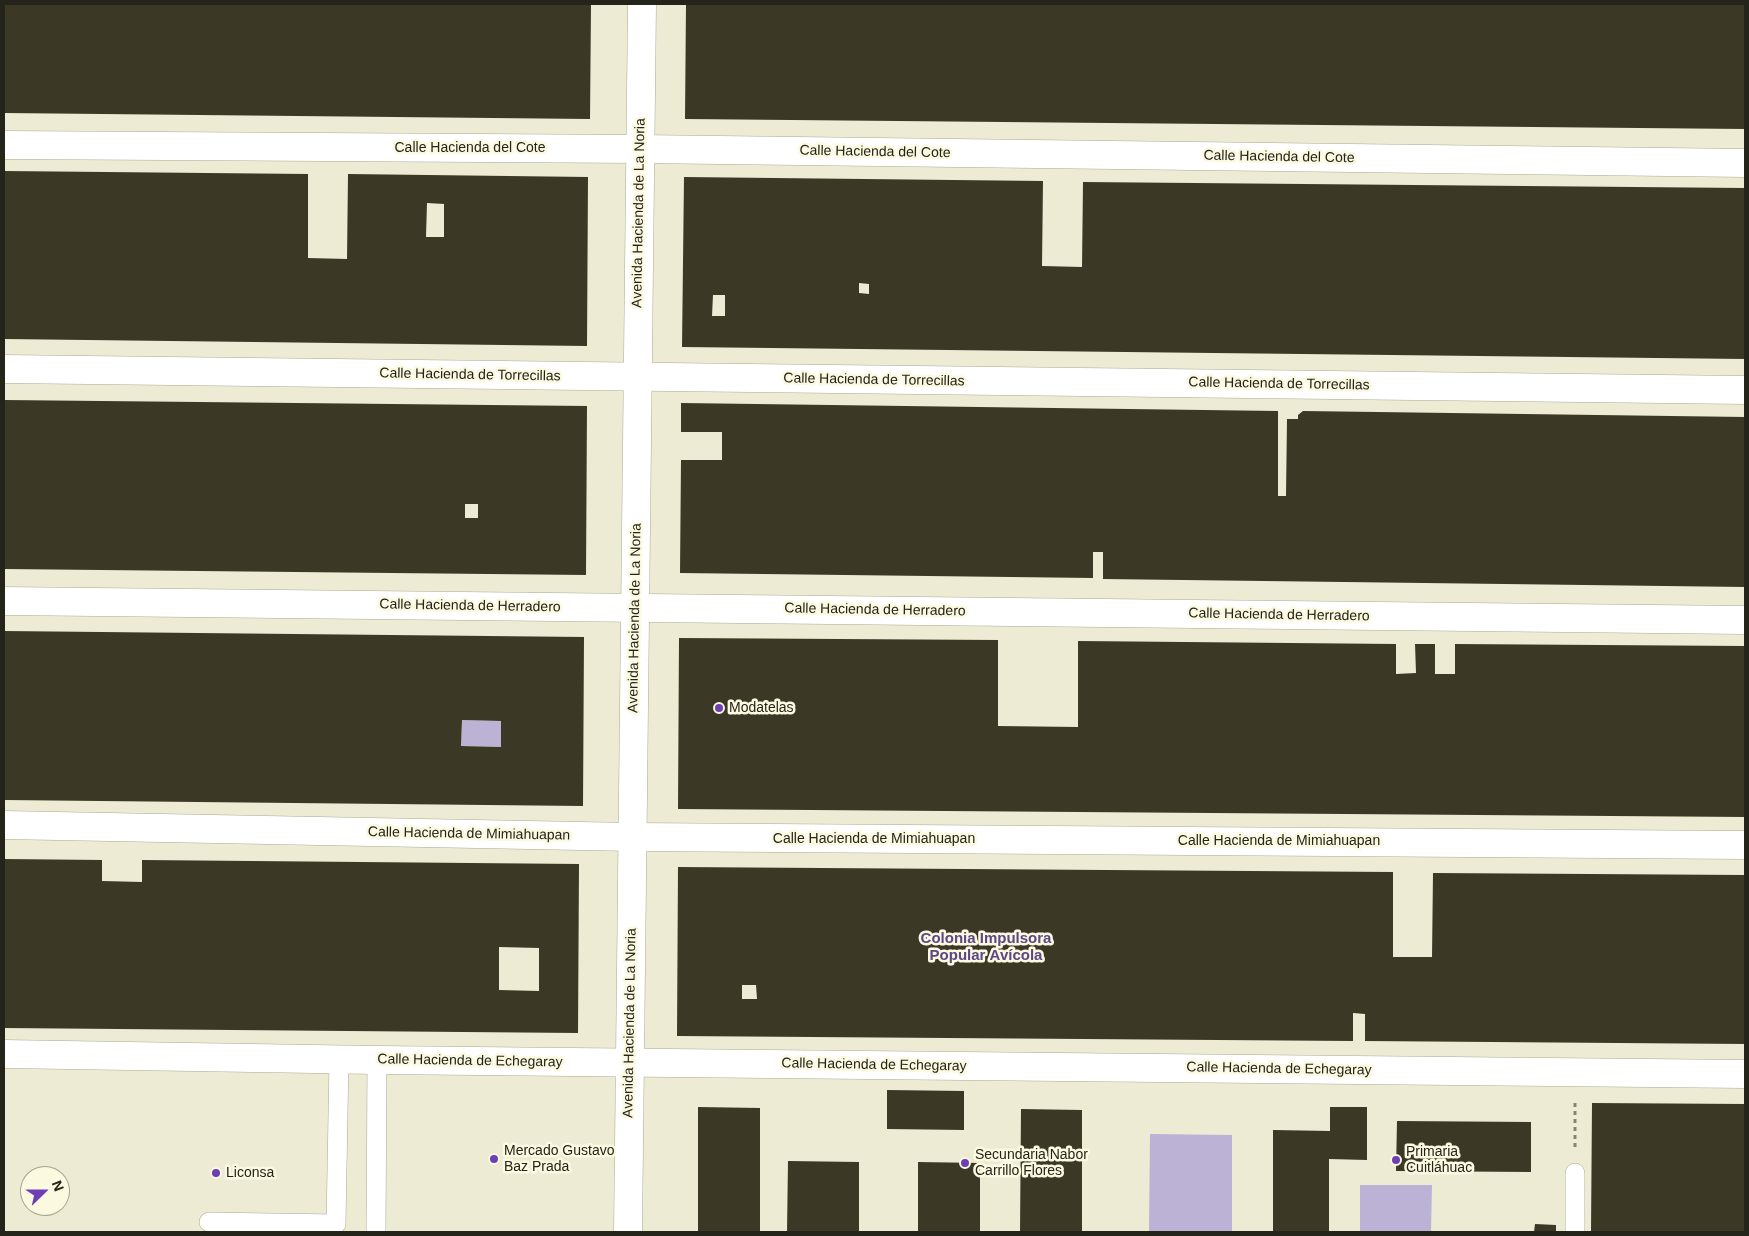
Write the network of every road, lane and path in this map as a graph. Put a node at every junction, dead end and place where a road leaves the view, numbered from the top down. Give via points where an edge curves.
1 (642, 4) edge
2 (4, 145) edge
3 (640, 149) junction
4 (1745, 163) edge
5 (4, 369) edge
6 (638, 377) junction
7 (1745, 390) edge
8 (4, 601) edge
9 (635, 608) junction
10 (1745, 620) edge
11 (4, 825) edge
12 (632, 837) junction
13 (1745, 845) edge
14 (4, 1054) edge
15 (338, 1060) junction
16 (377, 1060) junction
17 (630, 1063) junction
18 (1575, 1072) junction
19 (1745, 1074) edge
20 (1575, 1173) joint
21 (209, 1222) dead end
22 (376, 1232) edge
23 (628, 1232) edge
24 (1575, 1232) edge

1 - 3 street, Avenida Hacienda de La Noria
2 - 3 street, Calle Hacienda del Cote
3 - 4 street, Calle Hacienda del Cote
3 - 6 street, Avenida Hacienda de La Noria
5 - 6 street, Calle Hacienda de Torrecillas
6 - 7 street, Calle Hacienda de Torrecillas
6 - 9 street, Avenida Hacienda de La Noria
8 - 9 street, Calle Hacienda de Herradero
9 - 10 street, Calle Hacienda de Herradero
9 - 12 street, Avenida Hacienda de La Noria
11 - 12 street, Calle Hacienda de Mimiahuapan
12 - 13 street, Calle Hacienda de Mimiahuapan
12 - 17 street, Avenida Hacienda de La Noria
14 - 15 street, Calle Hacienda de Echegaray
15 - 16 street, Calle Hacienda de Echegaray
15 - 21 lane via 336,1224
16 - 17 street, Calle Hacienda de Echegaray
16 - 22 lane
17 - 18 street, Calle Hacienda de Echegaray
17 - 23 street, Avenida Hacienda de La Noria
18 - 19 street, Calle Hacienda de Echegaray
18 - 20 path
20 - 24 lane

